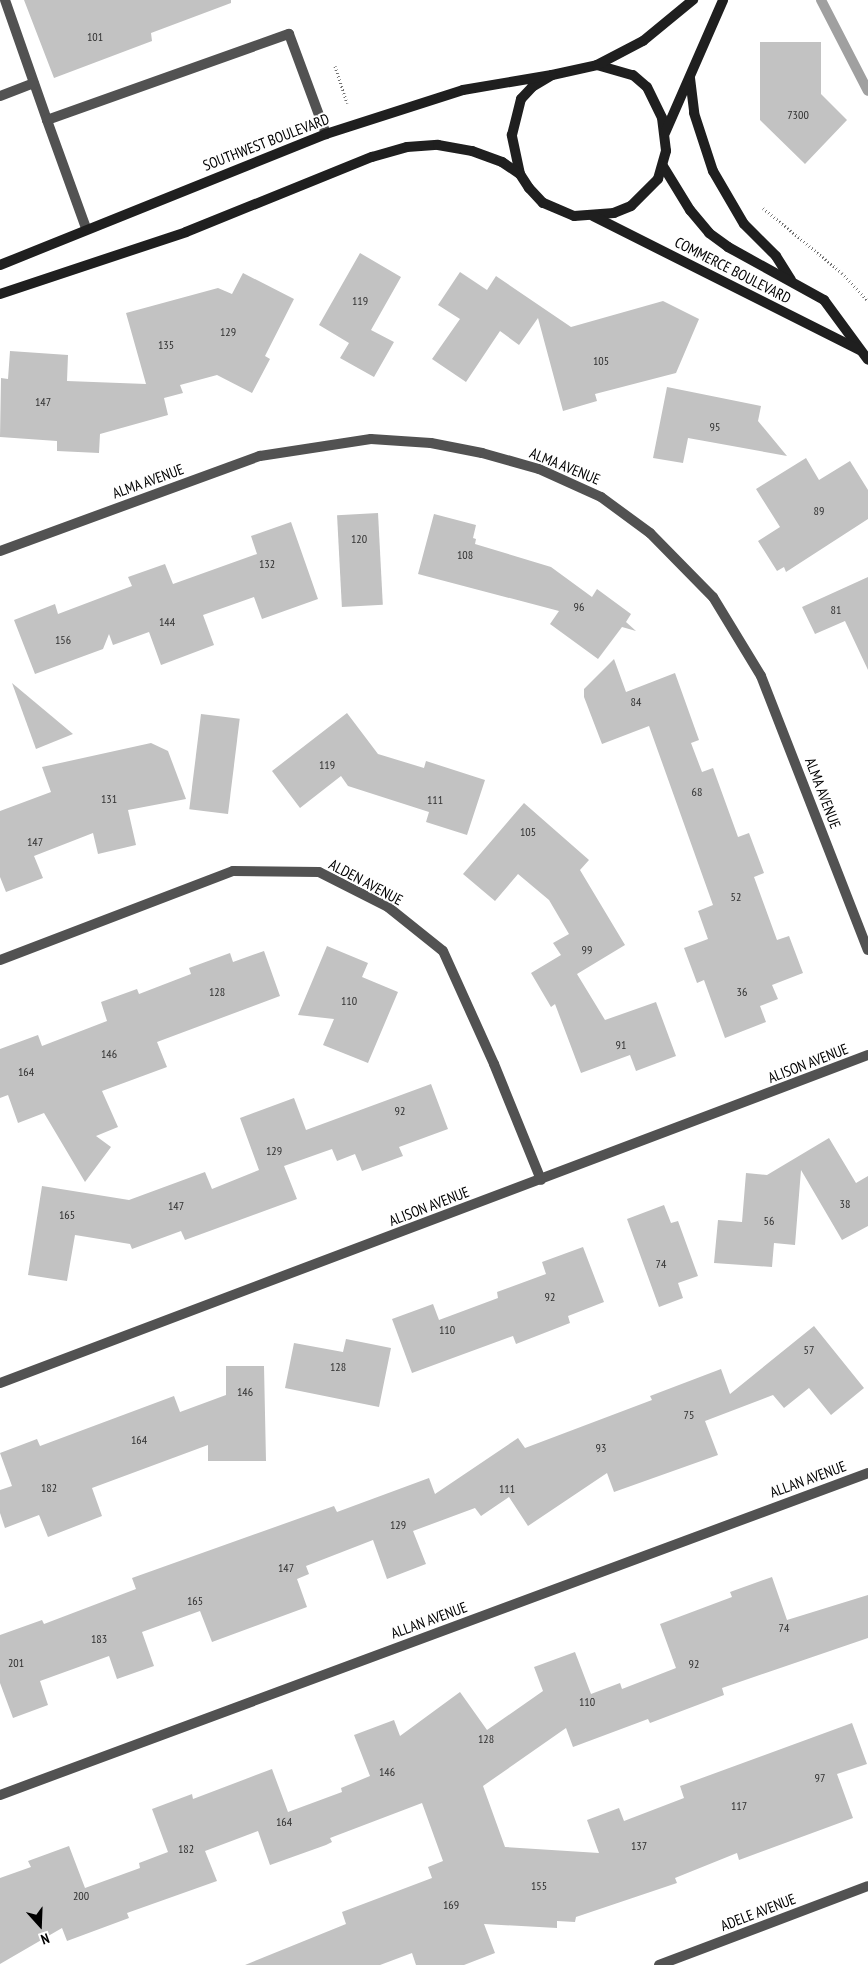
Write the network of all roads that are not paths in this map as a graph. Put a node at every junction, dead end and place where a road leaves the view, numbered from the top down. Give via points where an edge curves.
1 (5, 0) edge
2 (693, 0) edge
3 (724, 0) edge
4 (598, 65) junction
5 (552, 75) junction
6 (690, 78) junction
7 (34, 83) junction
8 (0, 96) edge
9 (47, 120) junction
10 (665, 133) junction
11 (326, 134) junction
12 (664, 166) junction
13 (520, 174) junction
14 (593, 216) junction
15 (86, 228) junction
16 (0, 265) edge
17 (792, 281) junction
18 (0, 294) edge
19 (859, 350) junction
20 (868, 360) edge
21 (0, 550) edge
22 (868, 950) edge
23 (0, 960) edge
24 (868, 1056) edge
25 (541, 1180) junction
26 (0, 1383) edge
27 (868, 1473) edge
28 (0, 1795) edge
29 (868, 1886) edge
30 (659, 1965) edge

1 - 7 street
2 - 4 street, COMMERCE BOULEVARD via 643,41
3 - 6 street, COMMERCE BOULEVARD
4 - 5 street, COMMERCE BOULEVARD
4 - 10 street, COMMERCE BOULEVARD via 633,74 647,87 657,103
5 - 11 street, SOUTHWEST BOULEVARD via 463,90
5 - 13 street, COMMERCE BOULEVARD via 532,86 521,99 515,114 512,135
6 - 10 street, COMMERCE BOULEVARD
6 - 17 street via 694,113 713,171 744,224 776,256
7 - 8 street
7 - 9 street
9 - 11 street via 289,34
9 - 15 street
10 - 12 street, COMMERCE BOULEVARD
11 - 15 street, SOUTHWEST BOULEVARD
12 - 14 street, COMMERCE BOULEVARD via 648,192 631,206
12 - 17 street, COMMERCE BOULEVARD via 690,210 709,234
13 - 14 street, COMMERCE BOULEVARD via 543,203 574,216
13 - 18 street via 502,162 472,151 438,145 406,147 372,157 186,232
14 - 19 street, COMMERCE BOULEVARD
15 - 16 street, SOUTHWEST BOULEVARD
17 - 19 street, COMMERCE BOULEVARD via 824,300
19 - 20 street, COMMERCE BOULEVARD
21 - 22 street, ALMA AVENUE via 260,456 371,439 431,443 482,453 539,469 601,497 650,533 713,597 761,676
23 - 25 street, ALDEN AVENUE via 232,871 318,872 388,908 443,951
24 - 25 street, ALISON AVENUE
25 - 26 street, ALISON AVENUE
27 - 28 street, ALLAN AVENUE
29 - 30 street, ADELE AVENUE

